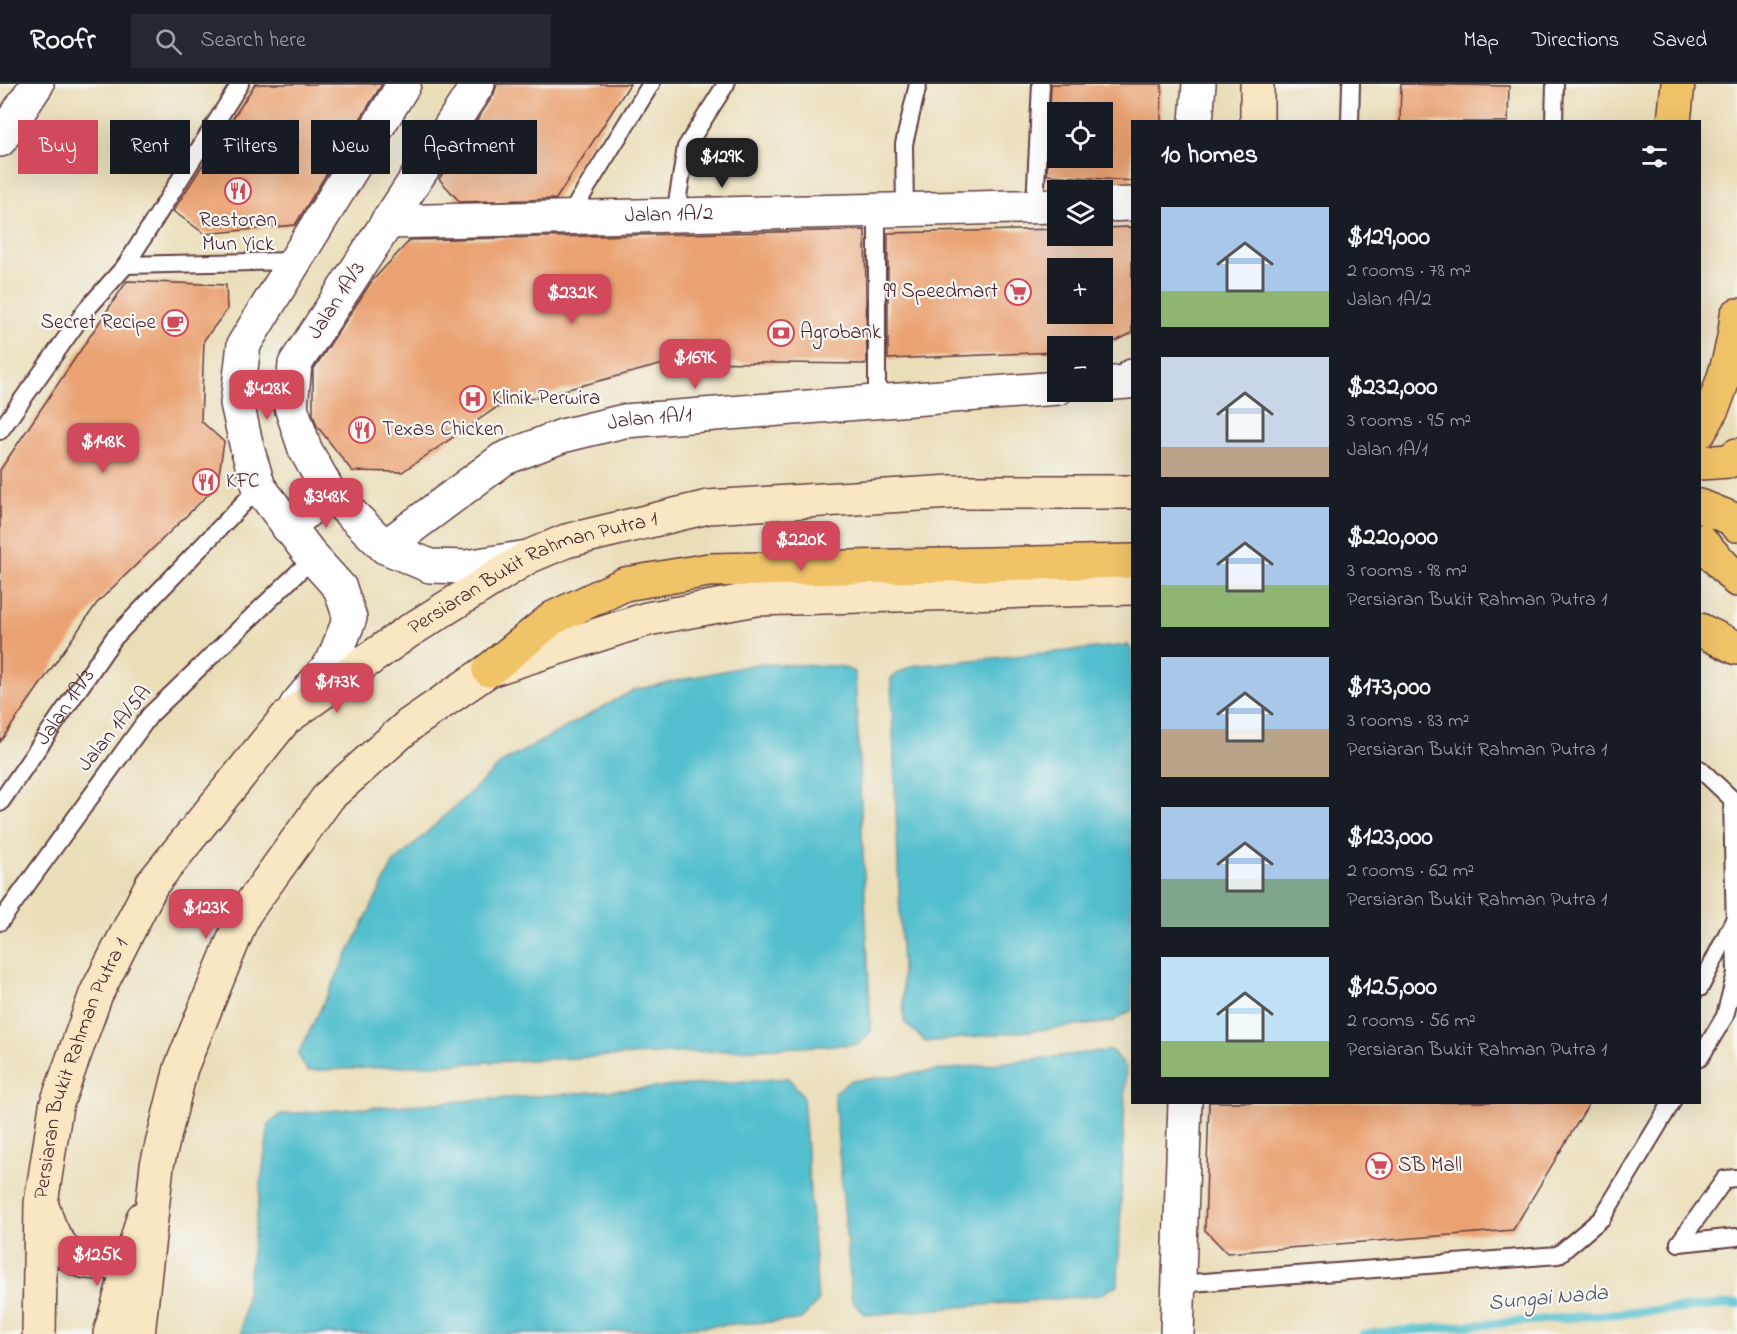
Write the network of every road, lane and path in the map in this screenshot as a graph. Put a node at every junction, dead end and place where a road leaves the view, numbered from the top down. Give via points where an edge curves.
1 (37, 84) edge
2 (240, 84) edge
3 (404, 84) edge
4 (478, 84) edge
5 (651, 84) edge
6 (726, 84) edge
7 (918, 84) edge
8 (1041, 84) edge
9 (1199, 84) edge
10 (1257, 84) edge
11 (1351, 84) edge
12 (1555, 84) edge
13 (1678, 84) edge
14 (1196, 120) edge
15 (1257, 120) edge
16 (1350, 120) edge
17 (1554, 120) edge
18 (1674, 120) edge
19 (0, 140) edge
20 (1131, 204) edge
21 (1113, 205) edge
22 (1046, 206) edge
23 (891, 210) junction
24 (675, 215) junction
25 (568, 218) junction
26 (387, 222) junction
27 (294, 261) junction
28 (126, 265) junction
29 (1737, 315) edge
30 (1131, 378) edge
31 (1113, 383) edge
32 (1047, 389) edge
33 (877, 403) junction
34 (1701, 429) edge
35 (0, 431) edge
36 (1737, 455) edge
37 (1701, 463) edge
38 (260, 487) junction
39 (329, 492) junction
40 (1131, 492) edge
41 (1701, 506) edge
42 (1737, 525) edge
43 (288, 527) junction
44 (1701, 542) edge
45 (385, 548) junction
46 (528, 557) junction
47 (313, 558) junction
48 (1131, 561) edge
49 (1737, 580) edge
50 (1131, 588) edge
51 (1701, 630) edge
52 (1737, 648) edge
53 (489, 670) junction
54 (285, 719) junction
55 (1701, 770) edge
56 (0, 803) edge
57 (1734, 918) junction
58 (0, 922) edge
59 (1701, 986) edge
60 (1701, 1056) edge
61 (1185, 1104) edge
62 (1671, 1104) edge
63 (157, 1165) junction
64 (1737, 1178) edge
65 (41, 1203) junction
66 (1737, 1237) edge
67 (133, 1254) junction
68 (1177, 1311) edge
69 (36, 1327) edge
70 (110, 1334) edge
71 (138, 1334) edge

1 - 19 street
2 - 28 lane
3 - 27 street
4 - 26 street, Jalan 1A/3
5 - 25 lane
6 - 24 lane via 686,147
7 - 23 lane
8 - 22 lane
9 - 14 street
10 - 15 main road
11 - 16 lane
12 - 17 lane
13 - 18 highway
20 - 21 street
22 - 23 street, Jalan 1A/2
23 - 24 street, Jalan 1A/2
23 - 33 lane
24 - 25 street, Jalan 1A/2
25 - 26 street, Jalan 1A/2
26 - 39 street, Jalan 1A/3 via 296,364 291,407 305,449
27 - 28 lane
27 - 38 street via 244,344 237,403
28 - 35 lane via 86,310
29 - 34 highway via 1736,334 1711,414
30 - 31 street via 1128,382
32 - 33 street, Jalan 1A/1
33 - 45 street, Jalan 1A/1 via 624,421 562,436 503,459
36 - 37 highway via 1729,461
38 - 43 street
38 - 56 lane, Jalan 1A/3 via 114,638
39 - 43 street
39 - 45 street, Jalan 1A/3
40 - 46 main road, Persiaran Bukit Rahman Putra 1 via 952,492 708,507 566,541
41 - 42 highway via 1730,518
43 - 47 street
44 - 49 highway
45 - 46 street, Jalan 1A/3 via 430,566 466,567
46 - 54 main road, Persiaran Bukit Rahman Putra 1 via 406,633
47 - 54 street via 340,588 350,618 333,661
47 - 58 lane, Jalan 1A/5A via 150,715
48 - 53 highway via 709,570 625,584 553,618
50 - 53 main road via 756,599 647,619
51 - 52 highway
53 - 63 main road via 409,725 329,796 244,914 181,1068
54 - 65 main road, Persiaran Bukit Rahman Putra 1 via 152,884 96,994 56,1106
55 - 57 lane via 1732,799
57 - 59 lane
57 - 60 lane via 1736,973 1725,1016
61 - 68 street
62 - 68 lane via 1602,1218 1558,1255
63 - 67 main road
63 - 71 main road
64 - 66 lane via 1725,1179 1679,1244
65 - 67 main road via 51,1234 66,1253 81,1262 116,1261
65 - 69 main road, Persiaran Bukit Rahman Putra 1
67 - 70 main road

